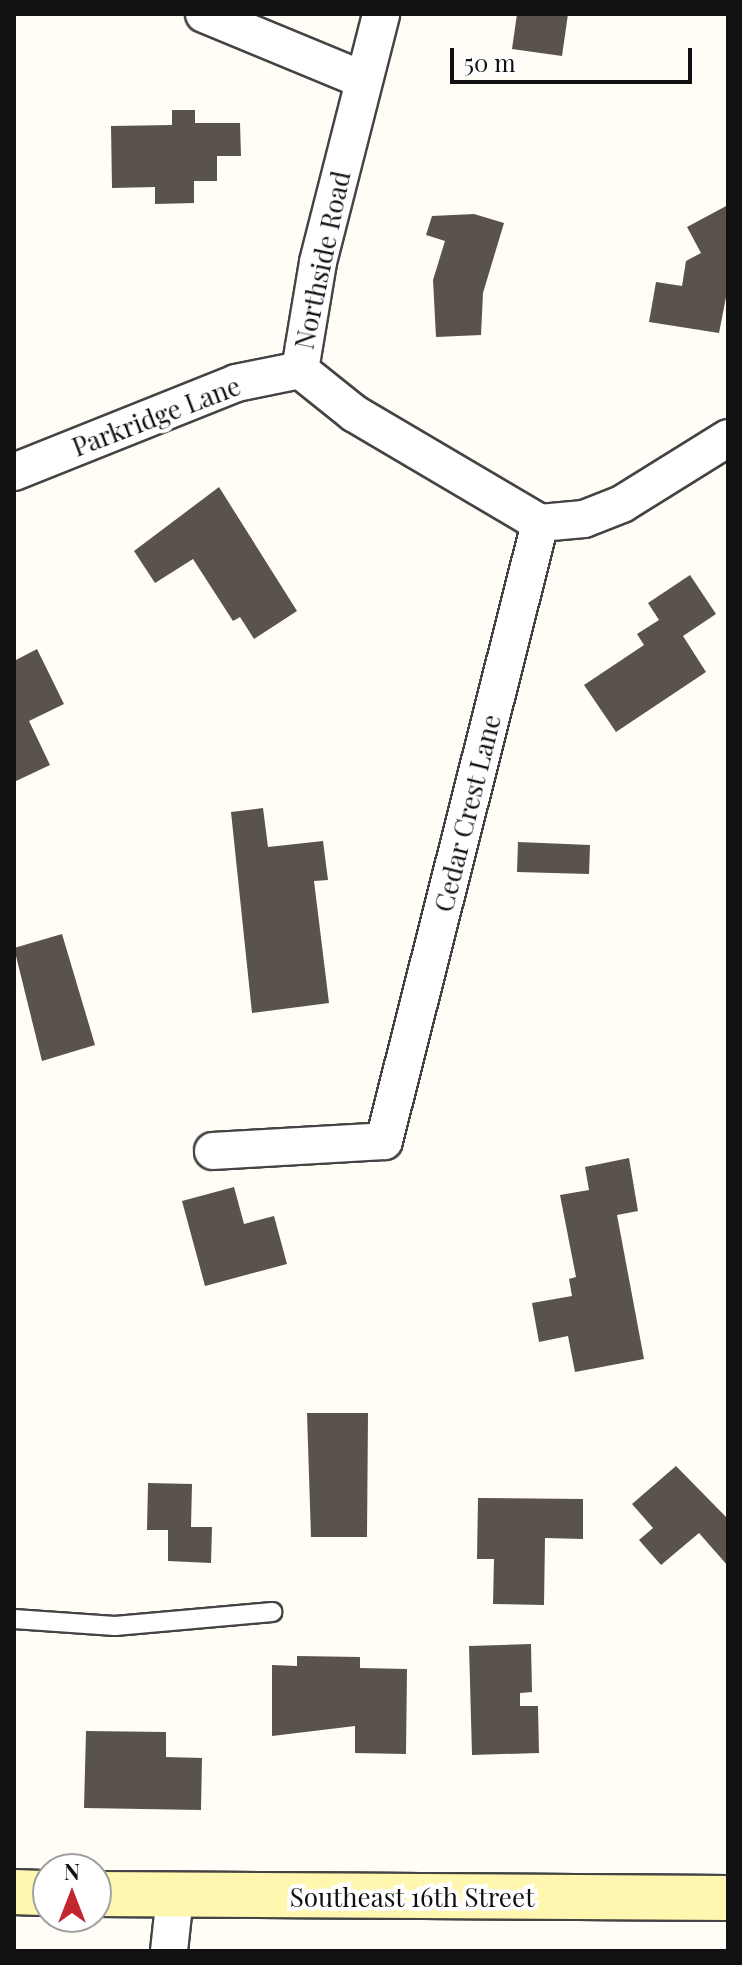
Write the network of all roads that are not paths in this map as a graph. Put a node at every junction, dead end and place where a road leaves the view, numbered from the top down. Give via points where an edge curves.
1 (204, 14) edge
2 (381, 14) edge
3 (363, 80) junction
4 (300, 370) junction
5 (728, 438) edge
6 (14, 472) edge
7 (540, 523) junction
8 (213, 1151) dead end
9 (272, 1612) dead end
10 (14, 1619) edge
11 (112, 1894) edge
12 (175, 1896) junction
13 (728, 1898) edge
14 (169, 1951) edge

1 - 3 street
2 - 3 street, Northside Road
3 - 4 street, Northside Road
4 - 6 street, Parkridge Lane via 236,383
4 - 7 street, Northside Road via 355,414
5 - 7 street via 622,504 584,519
7 - 8 street, Cedar Crest Lane via 384,1141
9 - 10 lane via 115,1626
11 - 12 street, Southeast 16th Street
12 - 13 street, Southeast 16th Street
12 - 14 street

